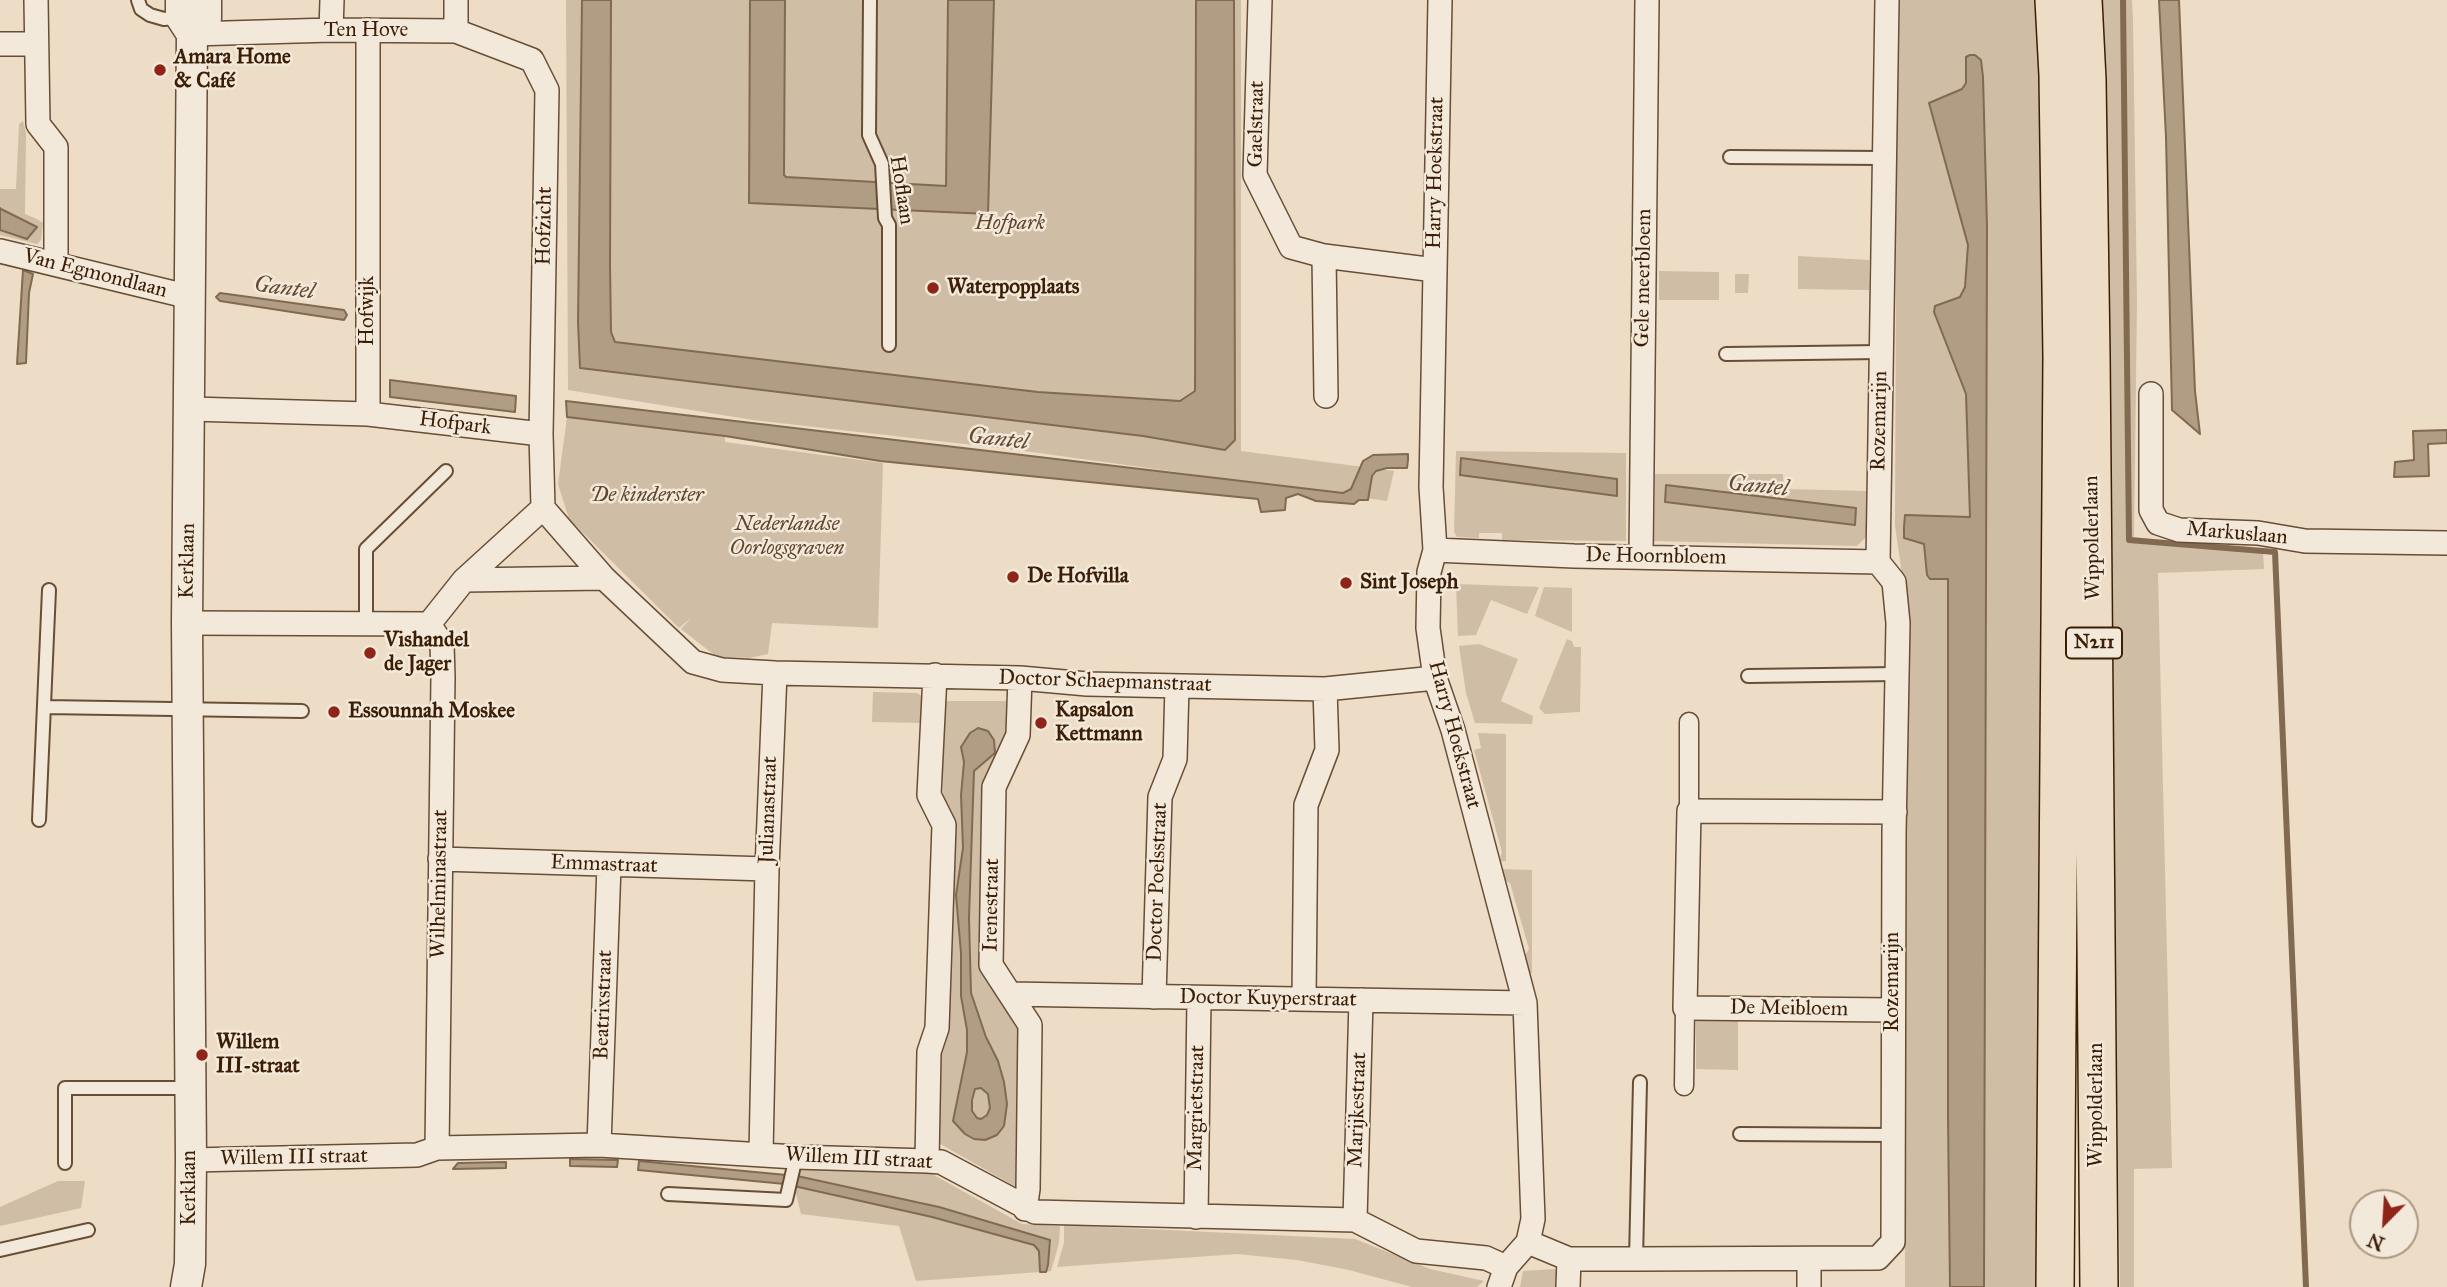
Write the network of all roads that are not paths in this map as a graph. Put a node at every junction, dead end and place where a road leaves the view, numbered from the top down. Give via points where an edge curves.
1 (36, 0) edge
2 (138, 0) edge
3 (206, 0) edge
4 (332, 0) edge
5 (456, 0) edge
6 (870, 0) edge
7 (1260, 0) edge
8 (1440, 0) edge
9 (1647, 0) edge
10 (1886, 0) edge
11 (2054, 0) edge
12 (2083, 0) edge
13 (185, 17) edge
14 (331, 30) junction
15 (368, 30) junction
16 (456, 31) junction
17 (0, 44) edge
18 (35, 44) junction
19 (1730, 157) dead end
20 (1884, 158) junction
21 (0, 251) edge
22 (1324, 256) junction
23 (56, 264) junction
24 (1435, 270) junction
25 (190, 297) junction
26 (889, 345) dead end
27 (1881, 352) junction
28 (1726, 354) dead end
29 (2151, 394) dead end
30 (1326, 396) dead end
31 (191, 409) junction
32 (368, 414) junction
33 (541, 434) junction
34 (446, 471) dead end
35 (543, 508) junction
36 (2447, 543) edge
37 (1435, 551) junction
38 (1641, 556) junction
39 (1878, 562) junction
40 (604, 578) junction
41 (464, 580) junction
42 (49, 590) dead end
43 (187, 623) junction
44 (366, 624) junction
45 (429, 624) junction
46 (775, 673) junction
47 (1897, 674) junction
48 (934, 676) junction
49 (1748, 676) dead end
50 (1020, 678) junction
51 (1435, 678) junction
52 (1177, 686) junction
53 (1325, 689) junction
54 (45, 707) junction
55 (188, 709) junction
56 (302, 711) dead end
57 (1689, 722) dead end
58 (1689, 811) junction
59 (1895, 812) junction
60 (39, 820) dead end
61 (440, 859) junction
62 (609, 865) junction
63 (767, 869) junction
64 (1010, 994) junction
65 (1154, 997) junction
66 (1199, 998) junction
67 (1304, 999) junction
68 (1361, 1000) junction
69 (1525, 1003) junction
70 (1685, 1008) junction
71 (1893, 1010) junction
72 (1640, 1083) dead end
73 (1684, 1086) dead end
74 (190, 1088) junction
75 (1740, 1134) dead end
76 (1893, 1135) junction
77 (599, 1145) junction
78 (437, 1148) junction
79 (761, 1153) junction
80 (191, 1160) junction
81 (927, 1161) junction
82 (65, 1163) dead end
83 (793, 1173) junction
84 (668, 1194) dead end
85 (1025, 1209) junction
86 (1196, 1217) junction
87 (1355, 1220) junction
88 (88, 1230) dead end
89 (1528, 1242) junction
90 (0, 1250) edge
91 (1569, 1259) junction
92 (1636, 1259) junction
93 (1809, 1259) junction
94 (1502, 1277) edge
95 (186, 1287) edge
96 (1569, 1287) edge
97 (1809, 1287) edge
98 (2055, 1287) edge
99 (2099, 1287) edge

1 - 18 street
2 - 13 lane via 150,15
3 - 13 street via 206,18
4 - 14 street
5 - 16 street
6 - 26 lane, Hoflaan via 869,135 882,164 889,225
7 - 22 street, Gaelstraat via 1255,175 1290,247
8 - 24 street, Harry Hoekstraat
9 - 38 street, Gele meerbloem
10 - 20 street, Rozemarijn
11 - 98 main road, Wippolderlaan / N211 via 2062,357
12 - 99 main road, Wippolderlaan / N211 via 2092,383
13 - 14 street, Ten Hove
13 - 25 street, Kerklaan
14 - 15 street, Ten Hove
15 - 16 street, Ten Hove
15 - 32 street, Hofwijk
16 - 33 street, Hofzicht via 532,60 547,90
17 - 18 street
18 - 23 street via 38,124 56,148
19 - 20 lane
20 - 27 street, Rozemarijn
21 - 23 street, Van Egmondlaan
22 - 24 street, Gaelstraat
22 - 30 street
23 - 25 street, Van Egmondlaan
24 - 37 street, Harry Hoekstraat via 1431,488
25 - 31 street, Kerklaan
27 - 28 lane, Rozemarijn
27 - 39 street, Rozemarijn
29 - 36 street, Markuslaan via 2151,510 2158,523 2179,530 2258,533 2305,541
31 - 32 street
31 - 43 street, Kerklaan
32 - 33 street, Hofpark
33 - 35 street, Hofzicht
34 - 44 lane via 366,549
35 - 40 street
35 - 41 street
37 - 38 street, De Hoornbloem
37 - 51 street, Harry Hoekstraat via 1429,572 1428,628
38 - 39 street, De Hoornbloem
39 - 47 street, Rozemarijn via 1894,582
40 - 41 street
40 - 46 street via 692,662 722,670
41 - 45 street
42 - 54 lane
43 - 44 street
43 - 55 street, Kerklaan
44 - 45 street
45 - 61 street, Wilhelminastraat via 442,644
46 - 48 street, Doctor Schaepmanstraat
46 - 63 street, Julianastraat
47 - 49 lane
47 - 59 street, Rozemarijn
48 - 50 street, Doctor Schaepmanstraat
48 - 81 street via 929,795 944,825 937,1028 929,1052
50 - 52 street, Doctor Schaepmanstraat
50 - 64 street, Irenestraat via 1018,735 994,787 991,965
51 - 53 street, Doctor Schaepmanstraat
51 - 69 street, Harry Hoekstraat
52 - 53 street, Doctor Schaepmanstraat
52 - 65 street, Doctor Poelsstraat via 1175,759 1160,797
53 - 67 street via 1327,750 1306,805
54 - 55 lane
54 - 60 lane
55 - 56 lane
55 - 74 street, Kerklaan
57 - 58 street
58 - 59 street
58 - 70 street
59 - 71 street, Rozemarijn
61 - 62 street, Emmastraat
61 - 78 street, Wilhelminastraat
62 - 63 street, Emmastraat
62 - 77 street, Beatrixstraat
63 - 79 street, Julianastraat
64 - 65 street, Doctor Kuyperstraat
64 - 85 street, Irenestraat via 1030,1026
65 - 66 street, Doctor Kuyperstraat
66 - 67 street, Doctor Kuyperstraat
66 - 86 street, Margrietstraat
67 - 68 street, Doctor Kuyperstraat
68 - 69 street, Doctor Kuyperstraat
68 - 87 street, Marijkestraat
69 - 89 street, Harry Hoekstraat via 1533,1219
70 - 71 street, De Meibloem
70 - 73 street
71 - 76 street, Rozemarijn
72 - 92 lane
74 - 80 street, Kerklaan
74 - 82 lane via 65,1088
75 - 76 lane
76 - 93 street, Rozemarijn via 1893,1242 1878,1258
77 - 78 street, Willem III straat
77 - 79 street, Willem III straat
78 - 80 street, Willem III straat via 417,1155
79 - 83 street, Willem III straat
80 - 95 street, Kerklaan
81 - 83 street, Willem III straat
81 - 85 street, Willem III straat via 941,1163
83 - 84 lane via 786,1200
85 - 86 street, Willem III straat
86 - 87 street, Willem III straat
87 - 94 street, Willem III straat via 1416,1251 1486,1258
88 - 90 lane
89 - 91 street, Rozemarijn
89 - 94 street
91 - 92 street, Rozemarijn
91 - 96 street
92 - 93 street, Rozemarijn
93 - 97 street

